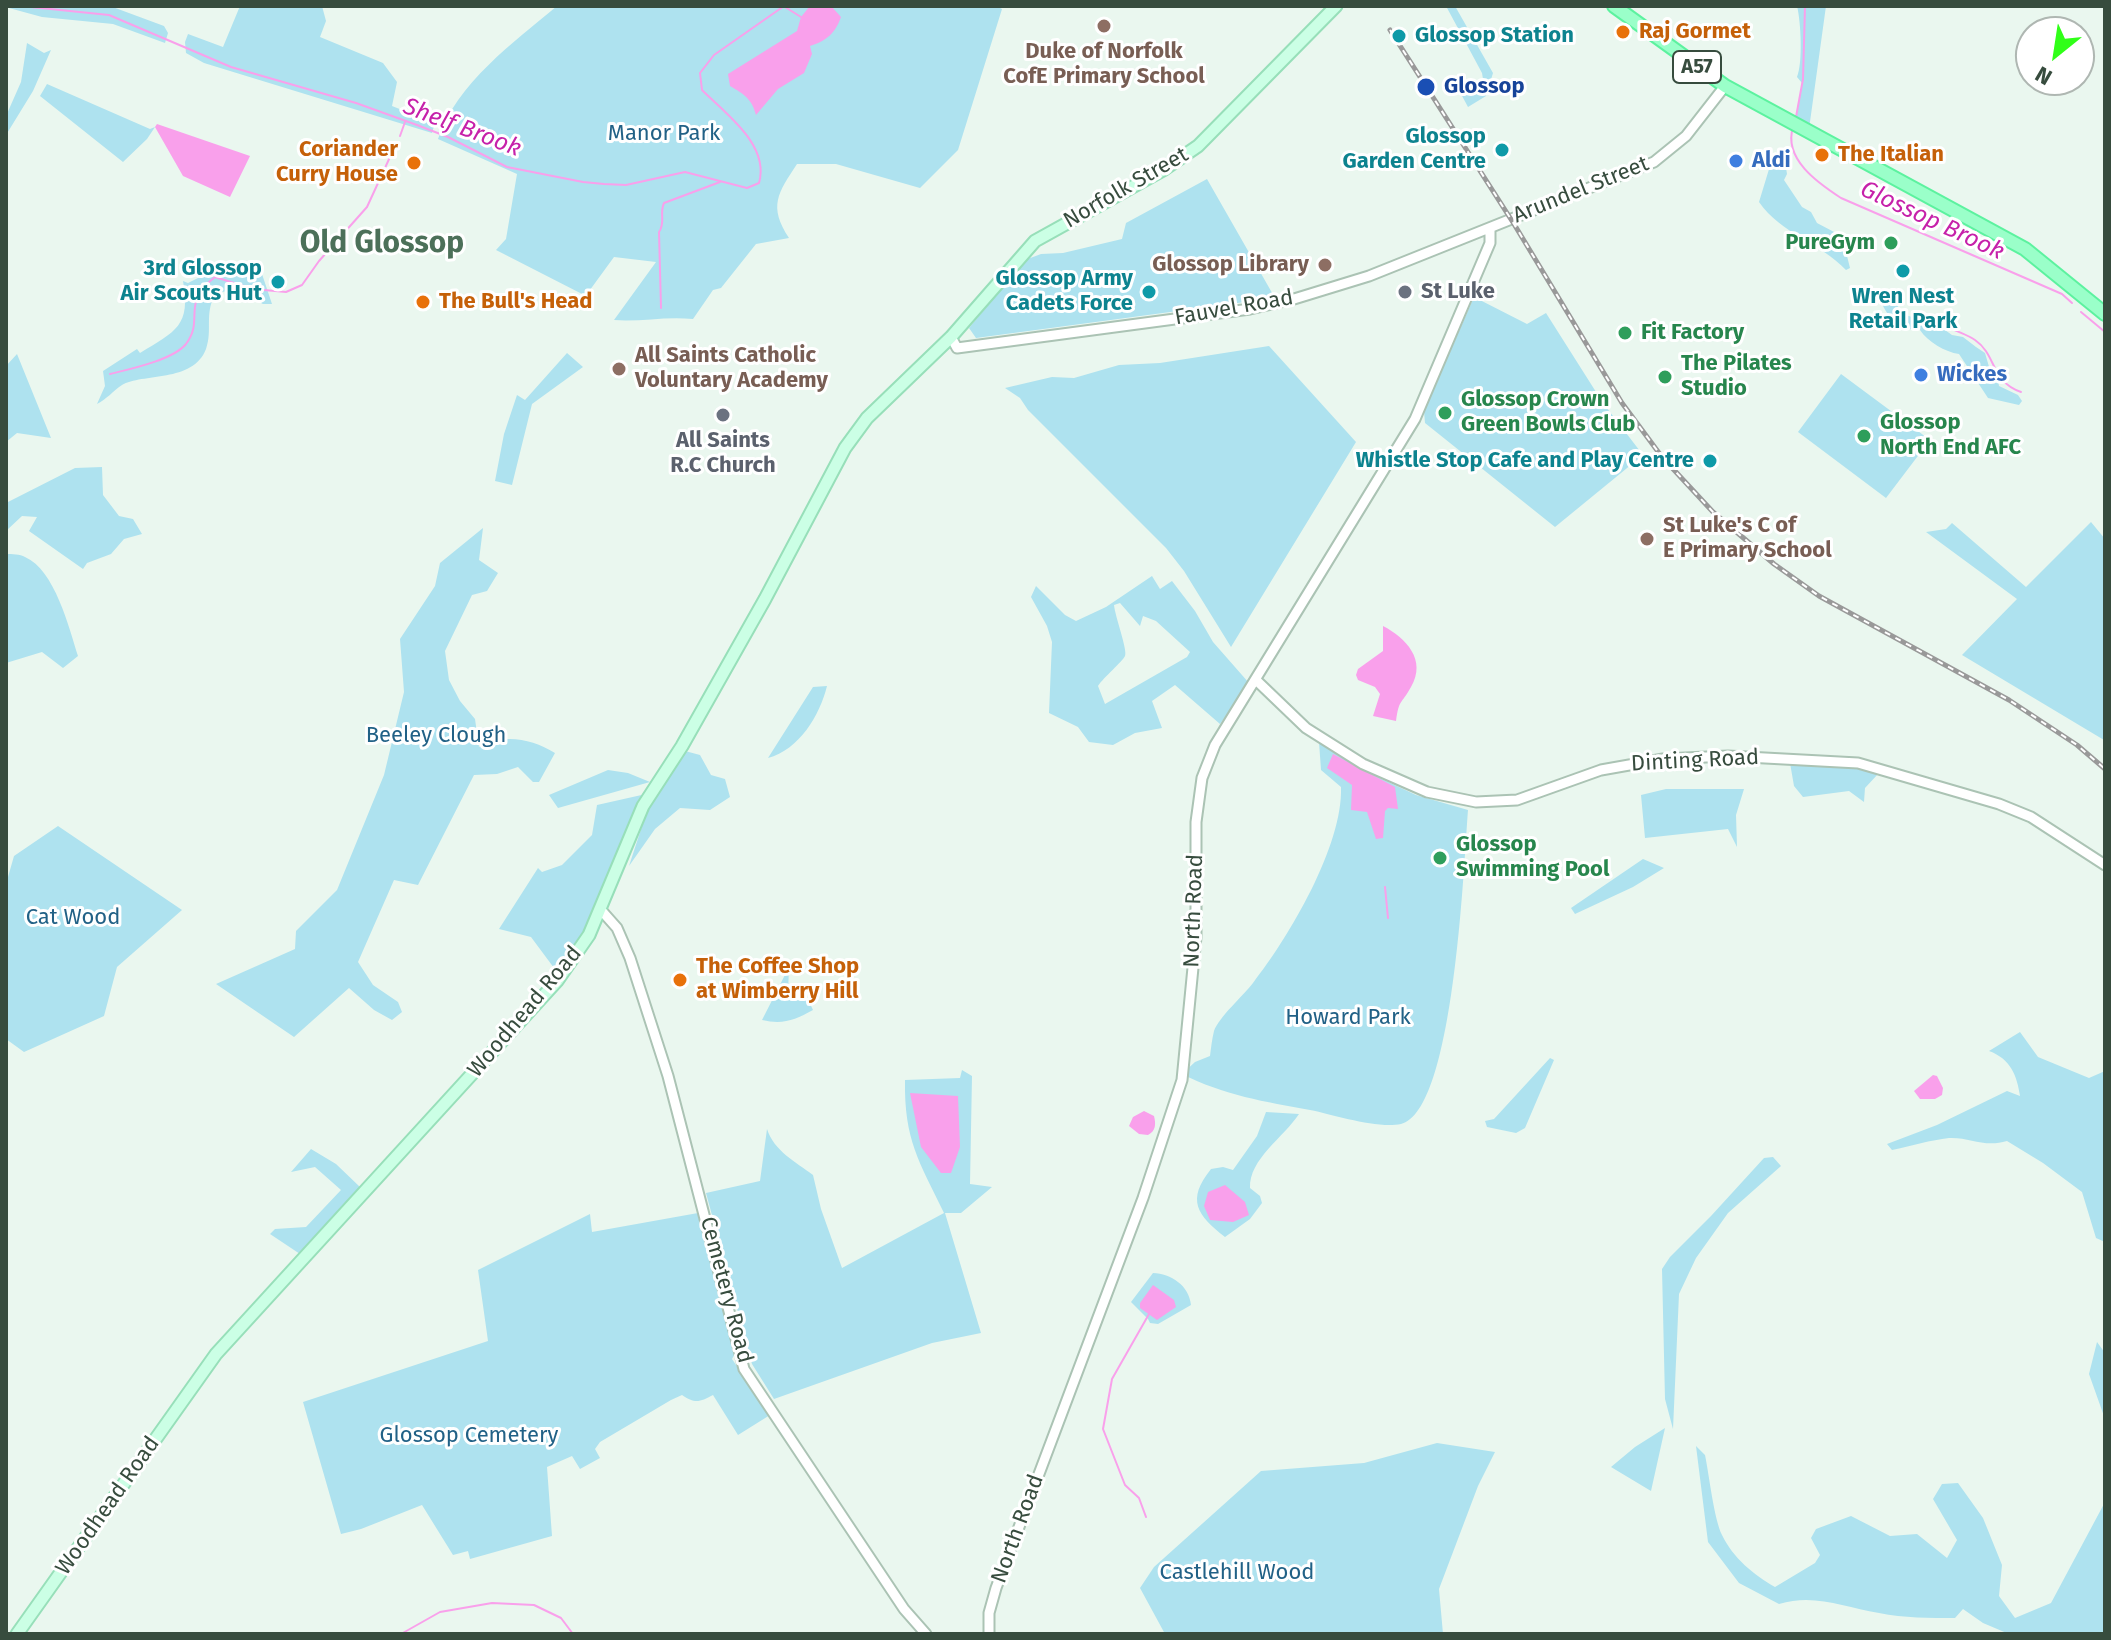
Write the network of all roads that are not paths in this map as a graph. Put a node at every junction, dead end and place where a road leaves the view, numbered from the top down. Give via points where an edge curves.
1 (1336, 6) edge
2 (1614, 6) edge
3 (1725, 86) junction
4 (1501, 223) joint
5 (1490, 228) junction
6 (2105, 314) edge
7 (954, 342) junction
8 (1256, 680) junction
9 (2105, 865) edge
10 (601, 910) junction
11 (17, 1634) edge
12 (926, 1634) edge
13 (989, 1634) edge

1 - 7 main road, Norfolk Street via 1198,146 1035,241
2 - 3 main road, A57
3 - 4 street, Arundel Street via 1686,136 1654,162
3 - 6 main road, A57 via 2010,241
4 - 5 street, Fauvel Road
5 - 7 street, Fauvel Road via 1369,276 1250,309
5 - 8 street, North Road via 1490,243 1415,419
7 - 10 main road, Woodhead Road via 867,418 845,448 765,599 643,806
8 - 9 street, Dinting Road via 1306,728 1363,764 1427,792 1476,802 1517,800 1601,770 1663,759 1739,756 1858,763 2031,817
8 - 13 street, North Road via 1215,745 1202,778 1196,822 1196,937 1182,1080 996,1588
10 - 11 main road, Woodhead Road via 557,981 216,1354
10 - 12 street, Cemetery Road via 617,928 630,958 668,1076 744,1369

